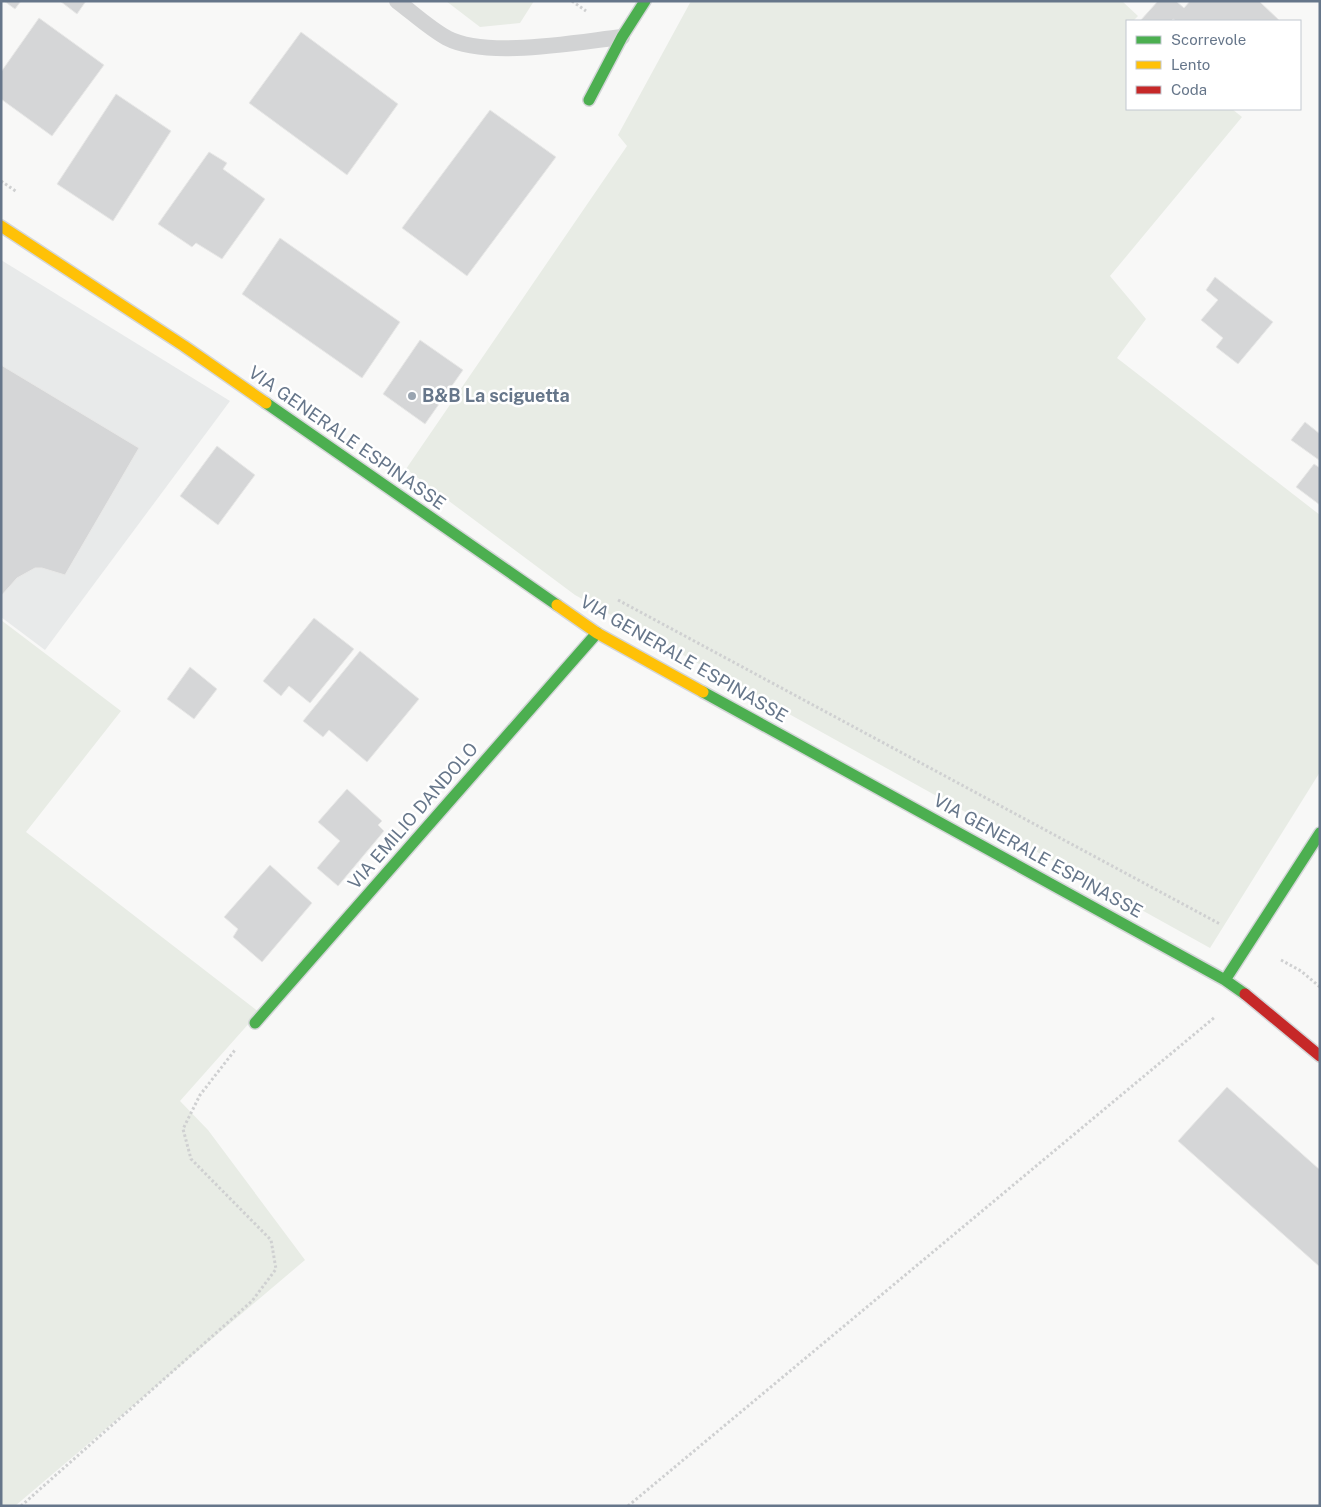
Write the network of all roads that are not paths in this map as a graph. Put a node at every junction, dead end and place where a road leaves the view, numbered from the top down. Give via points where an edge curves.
1 (397, 1) edge
2 (645, 1) edge
3 (622, 37) junction
4 (589, 100) dead end
5 (1, 226) edge
6 (597, 633) junction
7 (1320, 833) edge
8 (1225, 980) junction
9 (255, 1023) road end
10 (1320, 1056) edge

1 - 3 lane via 447,37 466,45 532,47
2 - 3 street
3 - 4 street
5 - 6 street, VIA GENERALE ESPINASSE via 184,346
6 - 8 street, VIA GENERALE ESPINASSE
6 - 9 street, VIA EMILIO DANDOLO
7 - 8 street
8 - 10 street, VIA GENERALE ESPINASSE

